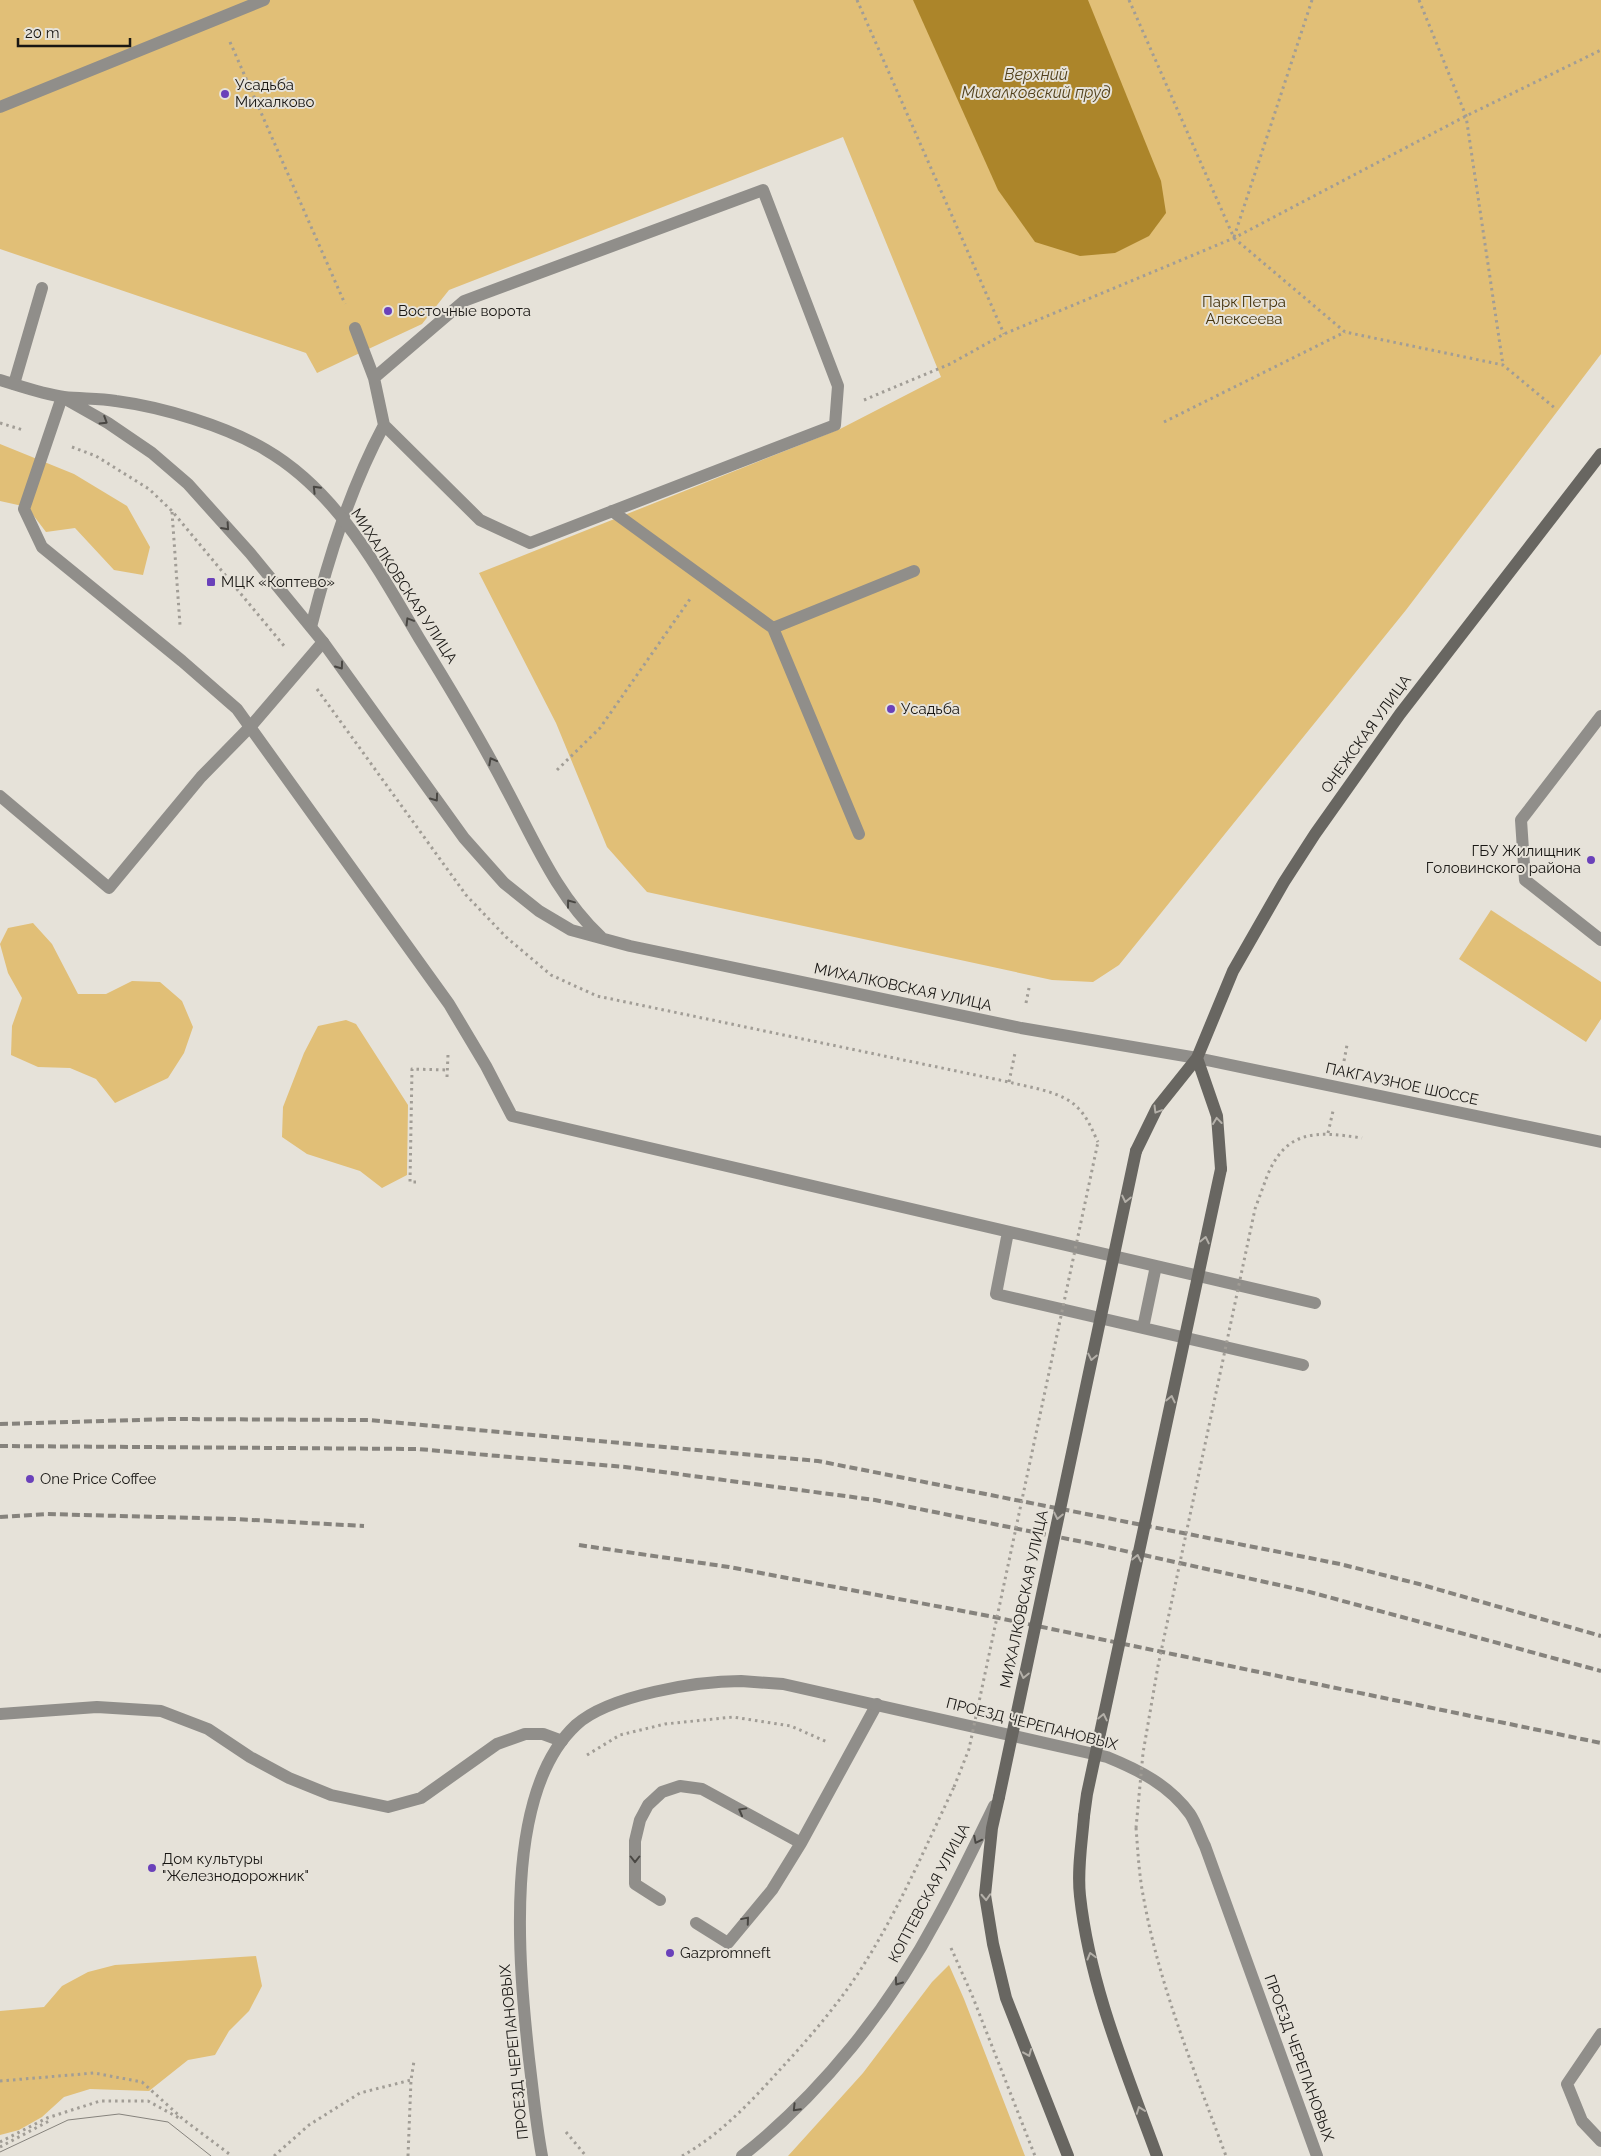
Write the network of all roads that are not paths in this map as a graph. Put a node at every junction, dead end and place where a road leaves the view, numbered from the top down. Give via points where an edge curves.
1 (264, 0) edge
2 (0, 107) edge
3 (42, 288) dead end
4 (355, 328) road end
5 (374, 378) junction
6 (0, 380) edge
7 (14, 384) junction
8 (62, 397) junction
9 (384, 425) junction
10 (1601, 454) edge
11 (612, 511) junction
12 (343, 517) junction
13 (914, 572) dead end
14 (311, 626) junction
15 (773, 628) junction
16 (323, 642) junction
17 (1601, 716) edge
18 (251, 726) junction
19 (0, 796) edge
20 (860, 834) dead end
21 (603, 939) junction
22 (1601, 940) edge
23 (1197, 1058) junction
24 (1601, 1142) edge
25 (1008, 1232) junction
26 (1156, 1266) junction
27 (1314, 1303) dead end
28 (1143, 1328) junction
29 (1303, 1365) dead end
30 (877, 1704) junction
31 (0, 1714) edge
32 (562, 1741) junction
33 (999, 1797) junction
34 (801, 1843) junction
35 (660, 1900) dead end
36 (696, 1922) dead end
37 (1601, 2034) edge
38 (1601, 2141) edge
39 (542, 2156) edge
40 (742, 2156) edge
41 (1068, 2156) edge
42 (1157, 2156) edge
43 (1317, 2156) edge

1 - 2 street
3 - 7 street
4 - 5 street
5 - 9 street
5 - 11 street via 464,301 764,190 838,386 835,425
6 - 7 street, МИХАЛКОВСКАЯ УЛИЦА
7 - 8 street, МИХАЛКОВСКАЯ УЛИЦА
12 -> 8 street, МИХАЛКОВСКАЯ УЛИЦА via 303,476 266,450 226,431 188,417 116,400
8 -> 14 street, МИХАЛКОВСКАЯ УЛИЦА via 152,453 188,484
8 - 18 street via 24,509 42,547 182,660 238,709
9 - 11 street via 480,520 530,542
9 - 12 street via 366,459
10 - 23 main road, ОНЕЖСКАЯ УЛИЦА via 1400,714 1315,834 1233,971
11 - 15 street
12 - 14 street via 327,562
21 -> 12 street, МИХАЛКОВСКАЯ УЛИЦА via 583,920 555,882 480,739
13 - 15 street
14 - 16 street, МИХАЛКОВСКАЯ УЛИЦА
15 - 20 street
16 - 18 street
16 -> 21 street, МИХАЛКОВСКАЯ УЛИЦА via 464,838 504,883 539,911 571,930
17 - 22 street via 1521,820 1525,880
18 - 19 street via 201,778 109,888
18 - 25 street via 449,1004 512,1116
21 - 23 street, МИХАЛКОВСКАЯ УЛИЦА via 1021,1028
23 - 24 street, ПАКГАУЗНОЕ ШОССЕ
23 -> 33 main road, МИХАЛКОВСКАЯ УЛИЦА, bridge via 1157,1108 1136,1151
42 -> 23 main road, bridge via 1108,2024 1087,1943 1080,1895 1089,1784 1220,1169 1217,1116
25 - 26 street
25 - 28 street via 996,1294
26 - 27 street
26 - 28 street
28 - 29 street
30 - 32 street, ПРОЕЗД ЧЕРЕПАНОВЫХ via 783,1684 740,1681 693,1685 609,1706 577,1724
30 - 34 street
30 - 43 street, ПРОЕЗД ЧЕРЕПАНОВЫХ via 1107,1757 1138,1770 1165,1788 1190,1815 1205,1846
31 - 32 street via 97,1707 160,1711 208,1730 289,1778 332,1795 388,1807 421,1798 497,1744 524,1734 543,1734
32 - 39 street, ПРОЕЗД ЧЕРЕПАНОВЫХ via 537,1790 522,1869 522,1999
33 -> 40 street, КОПТЕВСКАЯ УЛИЦА via 938,1918 881,2007 794,2111
33 -> 41 main road, МИХАЛКОВСКАЯ УЛИЦА via 992,1828 985,1895 993,1944 1006,1998
34 -> 35 street via 702,1789 680,1786 662,1792 648,1805 635,1841 635,1884
36 -> 34 street via 728,1943 772,1890
37 - 38 street via 1568,2084 1582,2121

